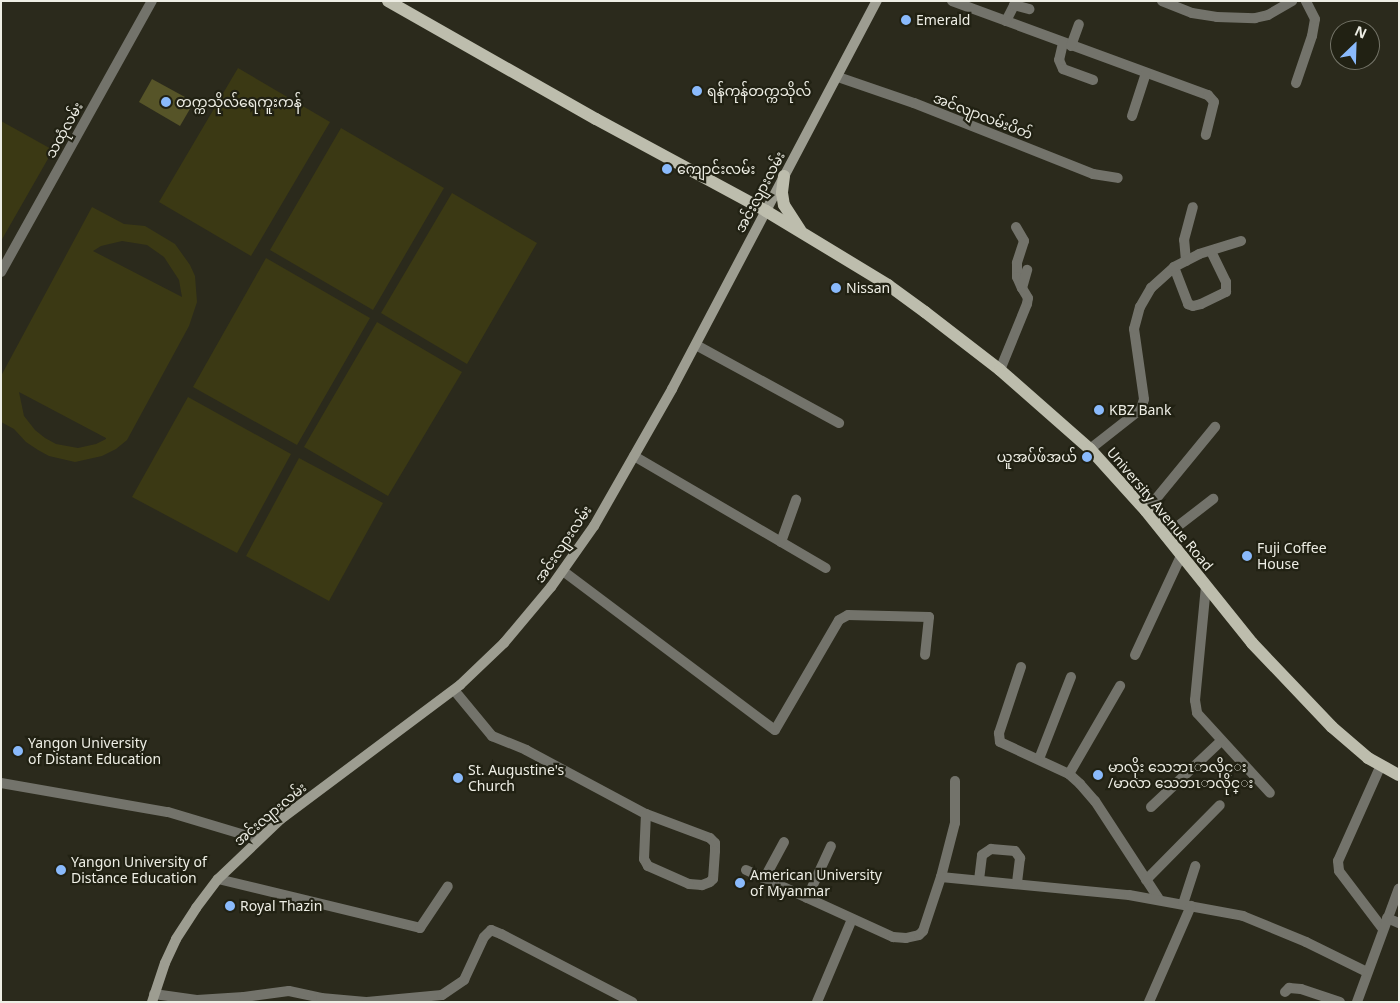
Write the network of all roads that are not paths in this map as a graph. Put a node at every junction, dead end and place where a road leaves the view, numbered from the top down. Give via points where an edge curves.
1 (152, 1) edge
2 (388, 1) edge
3 (877, 1) edge
4 (952, 1) edge
5 (1006, 1) edge
6 (1162, 1) edge
7 (1292, 1) edge
8 (1306, 1) edge
9 (1029, 9) dead end
10 (1003, 20) junction
11 (1079, 24) dead end
12 (1067, 44) junction
13 (1146, 73) junction
14 (838, 77) junction
15 (1094, 80) dead end
16 (1296, 83) dead end
17 (1132, 116) dead end
18 (1206, 135) dead end
19 (784, 176) junction
20 (1118, 178) dead end
21 (1192, 207) dead end
22 (766, 211) junction
23 (1016, 228) dead end
24 (803, 234) junction
25 (1241, 241) dead end
26 (1211, 251) junction
27 (1186, 261) junction
28 (1174, 267) junction
29 (1027, 270) dead end
30 (1, 272) edge
31 (1022, 288) junction
32 (696, 345) junction
33 (1000, 370) junction
34 (839, 423) dead end
35 (1215, 427) dead end
36 (1090, 449) junction
37 (634, 456) junction
38 (1213, 499) dead end
39 (796, 500) dead end
40 (1146, 511) junction
41 (1165, 536) junction
42 (781, 542) junction
43 (1181, 556) junction
44 (826, 568) dead end
45 (563, 571) junction
46 (1206, 586) junction
47 (925, 654) dead end
48 (1135, 655) dead end
49 (1022, 667) dead end
50 (1071, 677) dead end
51 (1120, 686) dead end
52 (454, 690) junction
53 (1221, 740) junction
54 (1039, 759) junction
55 (1381, 765) junction
56 (1069, 774) junction
57 (1399, 775) edge
58 (955, 781) dead end
59 (1, 783) edge
60 (1270, 793) dead end
61 (1220, 805) dead end
62 (1151, 807) dead end
63 (646, 814) junction
64 (258, 839) junction
65 (784, 842) dead end
66 (832, 846) dead end
67 (1195, 866) dead end
68 (746, 870) dead end
69 (941, 876) junction
70 (218, 879) junction
71 (764, 879) junction
72 (979, 880) junction
73 (1146, 880) junction
74 (1017, 884) junction
75 (448, 886) dead end
76 (1399, 888) edge
77 (807, 898) junction
78 (1159, 899) junction
79 (1187, 905) junction
80 (1387, 918) junction
81 (852, 919) junction
82 (1399, 923) edge
83 (1383, 930) junction
84 (1367, 972) junction
85 (1284, 992) dead end
86 (153, 998) edge
87 (367, 1002) edge
88 (632, 1002) edge
89 (817, 1002) edge
90 (1149, 1002) edge
91 (1340, 1002) edge
92 (1357, 1002) edge

1 - 30 street, သထုံလမ်း
2 - 22 main road, University Avenue Road
3 - 14 main road, အင်းလျားလမ်း
4 - 10 street
5 - 10 street
6 - 7 street via 1217,17 1255,18 1268,15
8 - 16 street via 1315,19
9 - 10 street via 1014,6
10 - 12 street
11 - 12 street
12 - 13 street
12 - 15 street via 1060,60 1063,69
13 - 17 street
13 - 18 street via 1208,95 1214,102
14 - 19 main road, အင်းလျားလမ်း
14 - 20 street, အင်လျာလမ်းပိတ် via 914,103 1092,174
19 - 22 main road, အင်းလျားလမ်း
19 - 24 main road via 784,205
21 - 27 street via 1184,240
22 - 24 main road, University Avenue Road
22 - 32 main road, အင်းလျားလမ်း
23 - 31 street via 1024,241 1017,263 1017,278
24 - 33 main road, University Avenue Road via 888,285
25 - 26 street
26 - 27 street
26 - 28 street via 1226,282 1226,292 1201,304 1188,304
27 - 28 street
28 - 36 street via 1150,288 1134,329 1144,399 1141,409
29 - 31 street
31 - 33 street via 1028,298 1027,304
32 - 34 street
32 - 37 main road, အင်းလျားလမ်း
33 - 36 main road, University Avenue Road
35 - 40 street
36 - 40 main road, University Avenue Road
37 - 42 street
37 - 45 main road, အင်းလျားလမ်း via 594,526
38 - 41 street
39 - 42 street
40 - 41 main road, University Avenue Road
41 - 43 main road, University Avenue Road
42 - 44 street
43 - 46 main road, University Avenue Road
43 - 48 street
45 - 47 street via 775,730 839,620 848,615 929,617
45 - 52 main road, အင်းလျားလမ်း via 504,643
46 - 53 street via 1195,700 1197,713
46 - 55 main road, University Avenue Road via 1252,643 1332,727
49 - 54 street via 998,738 1000,742
50 - 54 street
51 - 56 street
52 - 63 street via 492,736 526,750
52 - 64 main road, အင်းလျားလမ်း via 317,791
53 - 60 street
53 - 62 street
54 - 56 street
55 - 57 main road, University Avenue Road
55 - 83 street via 1338,861 1339,871
56 - 73 street via 1095,801
58 - 69 street via 954,823
59 - 64 street via 168,812
61 - 73 street
63 - 63 street via 710,838 715,843 713,879 710,882 688,884 648,866 644,859
64 - 70 main road, အင်းလျားလမ်း
65 - 71 street
66 - 77 street
67 - 79 street
68 - 71 street
69 - 72 street
69 - 81 street via 919,935 893,937
70 - 75 street via 420,928
70 - 86 main road, အင်းလျားလမ်း via 176,939
71 - 77 street
72 - 74 street
72 - 74 street via 982,855 991,849 1015,851 1020,858
73 - 78 street
74 - 78 street
76 - 80 street
77 - 81 street
78 - 79 street
79 - 84 street via 1243,916
79 - 90 street
80 - 82 street
80 - 83 street
81 - 89 street
83 - 84 street
84 - 92 street
85 - 91 street via 1289,988 1301,989
86 - 87 street via 244,998 289,991
87 - 88 street via 442,995 464,980 484,937 491,930

